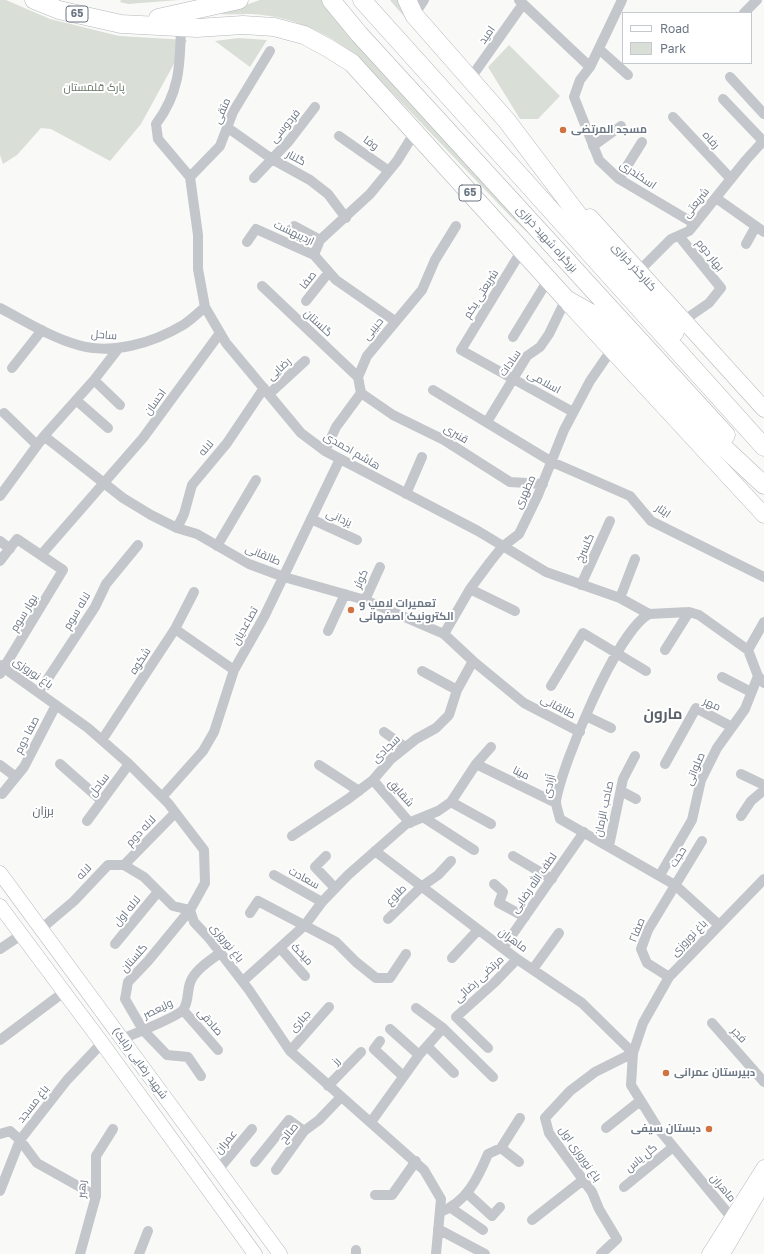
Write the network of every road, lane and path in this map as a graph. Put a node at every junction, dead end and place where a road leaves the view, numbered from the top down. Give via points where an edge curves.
1 (34, 0) edge
2 (239, 0) edge
3 (332, 0) edge
4 (362, 0) edge
5 (424, 0) edge
6 (622, 0) edge
7 (757, 0) edge
8 (521, 2) edge
9 (411, 8) edge
10 (745, 12) edge
11 (619, 16) edge
12 (121, 24) junction
13 (181, 27) junction
14 (598, 49) junction
15 (270, 51) dead end
16 (590, 67) junction
17 (628, 75) dead end
18 (730, 77) dead end
19 (470, 79) junction
20 (723, 99) dead end
21 (315, 107) dead end
22 (764, 114) edge
23 (673, 117) dead end
24 (507, 121) junction
25 (620, 126) dead end
26 (228, 128) junction
27 (415, 132) junction
28 (340, 136) dead end
29 (764, 140) edge
30 (642, 142) dead end
31 (593, 146) junction
32 (272, 159) junction
33 (389, 170) junction
34 (190, 177) junction
35 (254, 178) dead end
36 (619, 179) junction
37 (730, 179) junction
38 (716, 198) junction
39 (346, 218) junction
40 (695, 224) junction
41 (294, 226) dead end
42 (456, 226) dead end
43 (760, 229) edge
44 (679, 236) junction
45 (320, 240) junction
46 (247, 242) dead end
47 (746, 244) dead end
48 (522, 250) junction
49 (314, 255) junction
50 (329, 272) junction
51 (638, 272) junction
52 (548, 280) junction
53 (262, 286) dead end
54 (566, 300) junction
55 (306, 301) dead end
56 (205, 307) junction
57 (0, 308) edge
58 (395, 321) junction
59 (683, 321) junction
60 (42, 330) junction
61 (220, 333) junction
62 (512, 337) dead end
63 (118, 349) junction
64 (461, 350) joint
65 (612, 350) junction
66 (306, 361) dead end
67 (12, 368) dead end
68 (358, 377) junction
69 (513, 379) junction
70 (94, 380) junction
71 (433, 390) dead end
72 (267, 391) junction
73 (361, 392) junction
74 (76, 400) junction
75 (120, 405) dead end
76 (764, 408) edge
77 (573, 412) junction
78 (4, 413) dead end
79 (487, 422) junction
80 (108, 428) dead end
81 (44, 436) junction
82 (37, 445) junction
83 (764, 446) edge
84 (325, 451) junction
85 (422, 457) dead end
86 (340, 459) junction
87 (552, 462) junction
88 (764, 476) edge
89 (256, 480) dead end
90 (104, 482) junction
91 (543, 484) junction
92 (764, 485) edge
93 (406, 494) junction
94 (0, 496) edge
95 (764, 515) edge
96 (311, 519) junction
97 (610, 520) dead end
98 (177, 528) junction
99 (357, 540) dead end
100 (0, 542) edge
101 (138, 545) dead end
102 (217, 546) junction
103 (502, 547) junction
104 (10, 549) junction
105 (41, 555) junction
106 (635, 559) dead end
107 (0, 561) edge
108 (380, 567) dead end
109 (284, 577) junction
110 (764, 577) edge
111 (581, 585) junction
112 (470, 589) junction
113 (194, 592) dead end
114 (345, 594) junction
115 (620, 598) junction
116 (365, 600) junction
117 (516, 611) dead end
118 (689, 612) junction
119 (649, 614) junction
120 (764, 622) edge
121 (175, 629) junction
122 (328, 631) dead end
123 (444, 634) junction
124 (665, 650) dead end
125 (748, 650) junction
126 (616, 654) junction
127 (473, 661) junction
128 (1, 669) edge
129 (234, 670) junction
130 (422, 671) dead end
131 (646, 671) dead end
132 (722, 677) dead end
133 (761, 679) edge
134 (551, 686) dead end
135 (457, 690) junction
136 (39, 692) junction
137 (751, 692) junction
138 (56, 704) junction
139 (586, 716) junction
140 (732, 727) junction
141 (611, 728) dead end
142 (384, 732) dead end
143 (580, 732) junction
144 (102, 740) junction
145 (405, 747) junction
146 (491, 747) dead end
147 (635, 756) dead end
148 (60, 764) dead end
149 (129, 764) junction
150 (476, 764) junction
151 (665, 764) dead end
152 (0, 765) edge
153 (319, 765) dead end
154 (741, 774) dead end
155 (16, 777) junction
156 (373, 780) junction
157 (764, 785) edge
158 (764, 790) edge
159 (358, 791) junction
160 (621, 791) junction
161 (2, 794) dead end
162 (162, 798) junction
163 (636, 799) dead end
164 (102, 801) junction
165 (451, 802) junction
166 (556, 803) junction
167 (175, 813) junction
168 (741, 816) dead end
169 (422, 817) junction
170 (87, 821) dead end
171 (410, 822) junction
172 (491, 824) dead end
173 (584, 832) junction
174 (292, 836) dead end
175 (702, 841) dead end
176 (609, 846) junction
177 (474, 850) dead end
178 (375, 851) junction
179 (326, 856) dead end
180 (513, 856) dead end
181 (452, 861) dead end
182 (124, 865) junction
183 (0, 873) edge
184 (274, 875) dead end
185 (660, 876) junction
186 (552, 879) junction
187 (764, 879) edge
188 (494, 884) dead end
189 (675, 884) junction
190 (421, 887) junction
191 (335, 888) junction
192 (157, 893) junction
193 (322, 902) junction
194 (0, 906) edge
195 (190, 910) junction
196 (250, 913) dead end
197 (525, 917) junction
198 (388, 919) dead end
199 (305, 925) junction
200 (719, 925) junction
201 (41, 929) junction
202 (478, 930) junction
203 (559, 933) dead end
204 (21, 935) junction
205 (115, 944) dead end
206 (280, 948) junction
207 (503, 948) junction
208 (0, 949) edge
209 (220, 953) junction
210 (406, 954) dead end
211 (452, 958) dead end
212 (517, 958) junction
213 (533, 969) junction
214 (306, 976) dead end
215 (669, 977) junction
216 (242, 981) junction
217 (64, 992) junction
218 (87, 994) junction
219 (73, 1004) junction
220 (329, 1007) dead end
221 (416, 1008) dead end
222 (183, 1010) junction
223 (643, 1023) joint
224 (712, 1023) dead end
225 (443, 1028) junction
226 (390, 1029) dead end
227 (142, 1030) junction
228 (122, 1039) junction
229 (0, 1040) edge
230 (380, 1041) dead end
231 (102, 1043) junction
232 (427, 1046) junction
233 (488, 1048) dead end
234 (218, 1050) dead end
235 (290, 1051) junction
236 (361, 1052) dead end
237 (633, 1053) junction
238 (419, 1055) junction
239 (454, 1073) dead end
240 (200, 1076) dead end
241 (403, 1076) junction
242 (493, 1077) dead end
243 (764, 1082) edge
244 (328, 1086) junction
245 (341, 1097) junction
246 (640, 1101) junction
247 (520, 1118) dead end
248 (371, 1122) junction
249 (606, 1128) dead end
250 (113, 1129) dead end
251 (252, 1129) dead end
252 (304, 1131) junction
253 (0, 1134) edge
254 (20, 1140) junction
255 (673, 1147) junction
256 (501, 1148) junction
257 (416, 1161) junction
258 (255, 1162) dead end
259 (519, 1162) dead end
260 (764, 1167) edge
261 (218, 1170) junction
262 (276, 1170) dead end
263 (583, 1180) junction
264 (764, 1183) edge
265 (624, 1187) dead end
266 (0, 1191) edge
267 (467, 1193) junction
268 (375, 1194) dead end
269 (96, 1196) junction
270 (500, 1207) dead end
271 (451, 1208) junction
272 (440, 1212) junction
273 (731, 1217) junction
274 (532, 1220) dead end
275 (438, 1229) junction
276 (483, 1230) dead end
277 (148, 1231) dead end
278 (480, 1253) edge
279 (80, 1254) edge
280 (139, 1254) edge
281 (255, 1254) edge
282 (280, 1254) edge
283 (436, 1254) edge
284 (601, 1254) edge
285 (709, 1254) edge
286 (723, 1254) edge

1 - 12 highway, 65 via 59,10
2 - 12 highway
3 - 88 highway, بزرگراه شهید خرازی via 359,34
4 - 83 highway, بزرگراه شهید خرازی
5 - 9 street
6 - 11 street, اسکندری
7 - 10 street
8 - 16 street
8 - 19 street, امید
9 - 19 highway
11 - 14 street, اسکندری
12 - 13 highway, 65
13 - 27 highway, 65 via 244,24 274,27 304,35 352,63
13 - 34 street via 180,71 168,108 156,124 158,139
14 - 16 street, اسکندری
14 - 17 street
15 - 26 street, متقی via 233,112
16 - 31 street, اسکندری via 580,80 574,97
18 - 22 street
19 - 24 highway
20 - 29 street
21 - 32 street, فردوسی
23 - 37 street, رفاه
24 - 51 main road, کنارگذر خرازی
24 - 83 highway via 591,232 685,343
25 - 31 street
26 - 32 street, گلنار
26 - 34 street, متقی via 220,146
27 - 33 street
27 - 48 highway, 65
28 - 33 street, وفا
29 - 37 street, شریعتی
30 - 36 street
31 - 36 street, اسکندری via 599,160
32 - 35 street, فردوسی
32 - 39 street, گلنار via 310,180 328,194
33 - 39 street
34 - 56 street, هاشم احمدی via 198,235 198,269
36 - 40 street, اسکندری
37 - 38 street, شریعتی
38 - 40 street, شریعتی
38 - 43 street
39 - 45 street
40 - 44 street, شریعتی via 689,232
41 - 45 street
42 - 58 street, حبیبی via 435,260 422,290
43 - 47 street
44 - 51 street, شریعتی via 671,239
44 - 59 street, بهار دوم via 721,288 709,303
45 - 49 street
46 - 49 street, اردیبهشت via 256,229
48 - 52 highway, 65
48 - 64 street, شریعتی یکم
49 - 50 street
50 - 55 street, صفا
50 - 58 street via 336,280
51 - 59 main road, کنارگذر خرازی
52 - 54 highway, 65
52 - 62 street
53 - 68 street, گلستان
54 - 65 main road
54 - 69 street, سادات via 549,334 540,347 527,356
54 - 92 highway, 65 via 596,316 689,414
56 - 61 street, هاشم احمدی
56 - 63 street, ساحل via 184,325 145,342
57 - 60 street, ساحل
58 - 68 street, حبیبی via 367,356
59 - 76 main road, کنارگذر خرازی
60 - 63 street, ساحل via 78,345
60 - 67 street
61 - 72 street, هاشم احمدی
61 - 90 street, احسان via 143,438
63 - 70 street
64 - 69 street, اسلامی
65 - 77 street, مطهری via 590,381
65 - 95 main road
66 - 72 street, رضایی
68 - 73 street
69 - 77 street, اسلامی
69 - 79 street, سادات
70 - 74 street
70 - 75 street
71 - 79 street, ایثار
72 - 84 street, هاشم احمدی via 301,433
72 - 98 street, لاله via 192,485
73 - 84 street via 336,427
73 - 91 street, قنبری via 393,415 444,440 510,482
74 - 80 street
74 - 81 street
77 - 87 street, مطهری
78 - 82 street
79 - 87 street, ایثار
81 - 82 street
81 - 90 street, طالقانی
82 - 94 street
84 - 86 street, هاشم احمدی
85 - 93 street
86 - 93 street, هاشم احمدی
86 - 96 street, تصاعدیان
87 - 91 street, مطهری
87 - 110 street, ایثار via 630,496 651,521
89 - 102 street
90 - 98 street, طالقانی via 151,516
90 - 105 street, احسان
91 - 103 street, مطهری via 519,534
93 - 103 street, هاشم احمدی via 478,531
96 - 99 street, یزدانی
96 - 109 street, تصاعدیان
97 - 111 street, گلسرخ
98 - 102 street, طالقانی via 197,534
100 - 104 street
101 - 136 street, لاله سوم via 106,584 95,607
102 - 109 street, طالقانی via 249,564
103 - 111 street, هاشم احمدی via 546,572
103 - 112 street, مطهری
104 - 105 street via 17,539
104 - 107 street
105 - 128 street, بهار سوم via 63,570
106 - 115 street
108 - 116 street, کوثر
109 - 114 street, طالقانی
109 - 129 street, تصاعدیان
111 - 115 street, هاشم احمدی
112 - 117 street
112 - 123 street, مطهری
113 - 121 street, شکوه
114 - 116 street, طالقانی
114 - 122 street
115 - 119 street, هاشم احمدی
116 - 123 street, طالقانی
118 - 119 street
118 - 124 street
118 - 125 street via 699,615
119 - 126 street, آزادی via 640,618
120 - 125 street
121 - 129 street
121 - 144 street, شکوه
123 - 127 street, طالقانی
125 - 133 street
126 - 131 street
126 - 134 street via 583,633
126 - 139 street, آزادی
127 - 135 street, سجادی
127 - 143 street, طالقانی via 524,703
128 - 136 street, باغ نوروزی
129 - 162 street, تصاعدیان via 214,732 203,751
130 - 135 street
132 - 137 street
133 - 137 street, صلواتی
135 - 145 street, سجادی via 449,715 436,728
136 - 138 street, باغ نوروزی
137 - 140 street, صلواتی via 745,709
138 - 144 street, باغ نوروزی
138 - 155 street, صفا دوم via 24,767
139 - 141 street
139 - 143 street, آزادی
140 - 151 street, مهر via 696,708
140 - 185 street, صلواتی via 717,748 701,780 692,820
142 - 145 street
143 - 166 street, آزادی via 566,765
144 - 149 street, باغ نوروزی
145 - 156 street, سجادی
146 - 150 street
147 - 160 street, صاحب الزمان via 623,779
148 - 164 street
149 - 162 street, باغ نوروزی
149 - 164 street, ساحل
150 - 165 street
150 - 166 street, مینا
152 - 155 street
153 - 159 street
154 - 157 street
155 - 161 street, صفا دوم
156 - 159 street, سجادی
156 - 171 street, شقایق
158 - 168 street via 751,801
159 - 174 street, سجادی
160 - 163 street
160 - 176 street, صاحب الزمان
162 - 167 street, باغ نوروزی
164 - 170 street, ساحل
165 - 169 street
165 - 172 street
166 - 173 street, آزادی via 560,819
167 - 182 street, لاله دوم
167 - 195 street, باغ نوروزی via 204,850 205,883
169 - 171 street
169 - 177 street
171 - 178 street
173 - 176 street, آزادی
173 - 186 street, لطف الله رضایی
175 - 189 street, حجت
176 - 185 street, آزادی
178 - 190 street, ماهران
178 - 191 street
179 - 191 street via 315,867
180 - 186 street
181 - 190 street
182 - 192 street via 144,877
182 - 201 street, لاله via 108,865 74,901
183 - 201 main road, شهید رضایی (بابک)
184 - 193 street, سعادت
185 - 189 street, آزادی
186 - 197 street, لطف الله رضایی
187 - 200 street, باغ نوروزی
188 - 197 street via 503,892 499,903
189 - 200 street, آزادی
189 - 215 street, صفا۲ via 648,930 641,949 647,963
190 - 198 street, طلوع
190 - 202 street, ماهران
191 - 193 street
192 - 195 street via 172,906
192 - 205 street, لاله اول
193 - 199 street
194 - 204 main road, شهید رضایی (بابک)
195 - 209 street, باغ نوروزی via 194,922
195 - 227 street, گلستان via 128,982 125,999
196 - 199 street via 258,901
197 - 207 street, لطف الله رضایی
199 - 206 street
199 - 210 street via 336,942 376,978 390,978
200 - 215 street, باغ نوروزی
201 - 218 main road, شهید رضایی (بابک)
202 - 207 street, ماهران
202 - 211 street
203 - 213 street
204 - 208 street
204 - 217 main road, شهید رضایی (بابک)
206 - 214 street, میخک
206 - 216 street
207 - 212 street, ماهران
209 - 216 street, باغ نوروزی
209 - 222 street, ولیعصر via 190,981 188,999
212 - 213 street, ماهران
212 - 233 street, مرتضی رضائی via 456,1017
213 - 237 street, ماهران via 582,1003
215 - 223 street, باغ نوروزی
216 - 235 street, باغ نوروزی
217 - 219 main road, شهید رضایی (بابک)
217 - 229 street
218 - 219 main road
218 - 228 main road, شهید رضایی (بابک)
219 - 231 main road, شهید رضایی (بابک)
220 - 235 street, جباری
221 - 225 street
222 - 227 street, ولیعصر
222 - 234 street, صادقی
223 - 237 street, ماهران
224 - 243 street, فجر
225 - 232 street
225 - 242 street
226 - 238 street
227 - 228 street, ولیعصر
227 - 240 street, گلستان via 167,1055 188,1057
228 - 261 main road, شهید رضایی (بابک)
230 - 241 street via 374,1049
231 - 254 street, باغ مسجد via 67,1080
231 - 281 main road, شهید رضایی (بابک)
232 - 238 street
232 - 239 street
235 - 244 street, باغ نوروزی
236 - 244 street, رز
237 - 246 street, ماهران via 631,1085
237 - 263 street, باغ نوروزی اول via 595,1072 570,1091 545,1118 549,1133
238 - 241 street
241 - 248 street
244 - 245 street, باغ نوروزی
245 - 248 street, باغ نوروزی
245 - 252 street, صالح via 319,1120
246 - 249 street
246 - 255 street, ماهران
247 - 256 street
248 - 257 street, باغ نوروزی
250 - 269 street, رهبر via 96,1156
251 - 261 street, عمران
252 - 258 street via 289,1120
252 - 262 street, صالح
253 - 254 street via 10,1131
254 - 266 street, باغ مسجد
254 - 269 street via 37,1163
255 - 265 street, گل یاس
255 - 273 street, ماهران
256 - 259 street
256 - 267 street via 488,1154 480,1174
257 - 268 street via 392,1195
257 - 272 street, باغ نوروزی via 441,1199
260 - 273 main road
261 - 282 main road, شهید رضایی (بابک)
263 - 274 street
263 - 284 street, باغ نوروزی اول via 617,1239
264 - 286 main road
267 - 270 street via 492,1216
267 - 271 street
269 - 279 street, رهبر
271 - 272 street
271 - 276 street
272 - 275 street, باغ نوروزی
273 - 285 main road
275 - 278 street
275 - 283 street, باغ نوروزی
277 - 280 street

